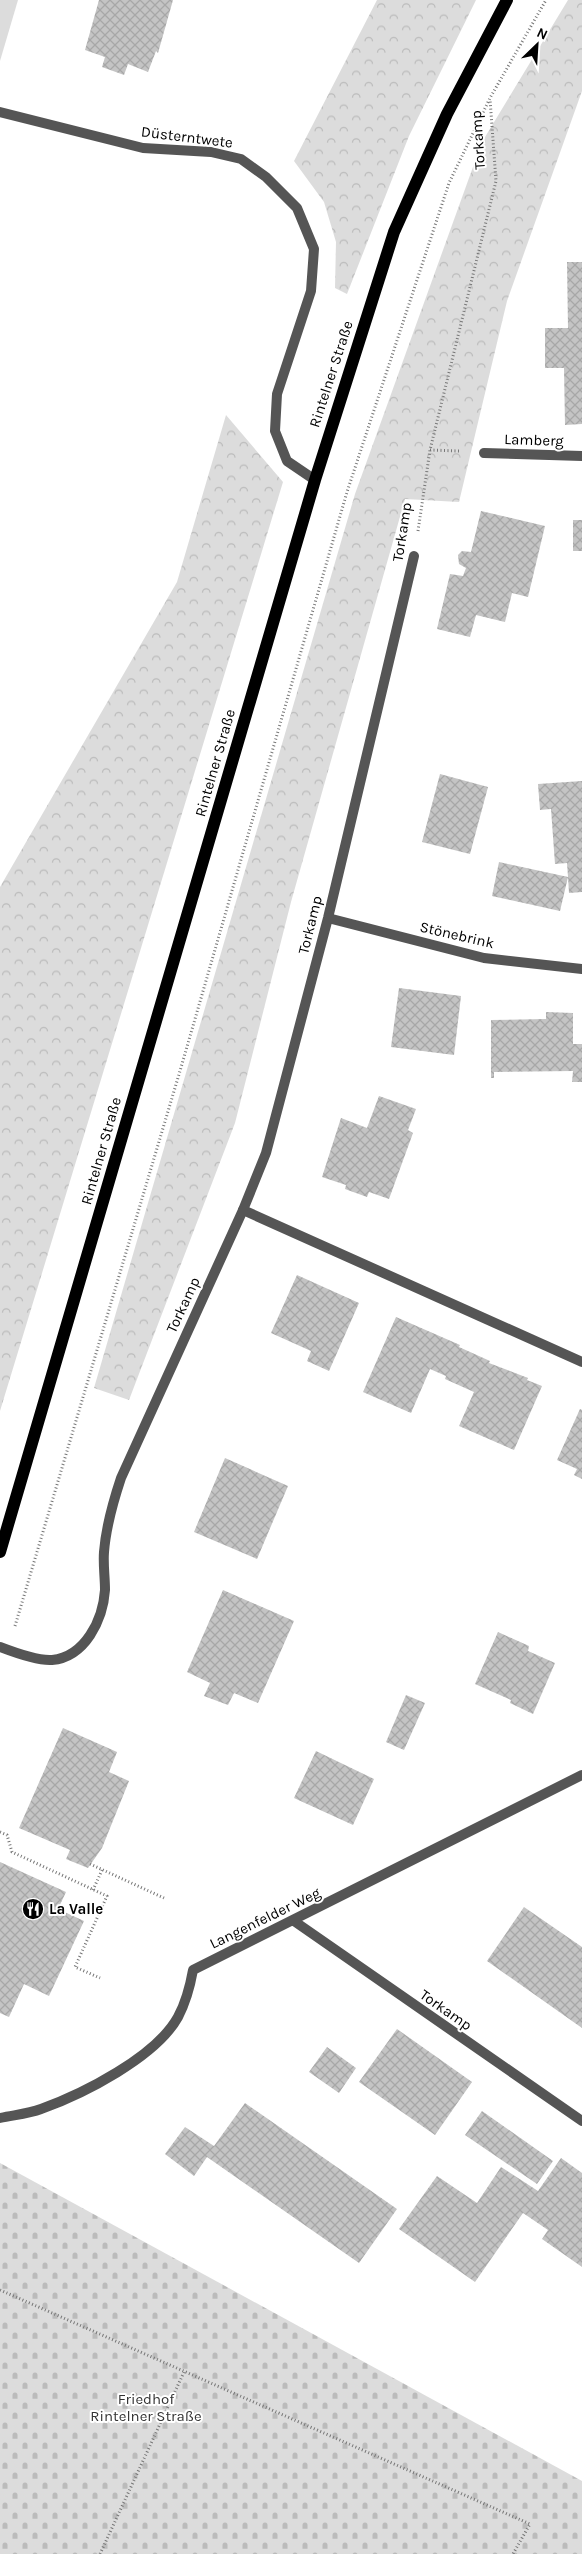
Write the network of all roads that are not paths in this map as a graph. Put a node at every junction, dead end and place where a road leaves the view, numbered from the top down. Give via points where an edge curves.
1 (507, 0) edge
2 (0, 112) edge
3 (484, 453) dead end
4 (582, 456) edge
5 (315, 480) junction
6 (414, 556) road end
7 (328, 918) junction
8 (582, 969) edge
9 (243, 1210) junction
10 (582, 1362) edge
11 (0, 1552) edge
12 (4, 1649) edge
13 (582, 1775) edge
14 (294, 1921) junction
15 (0, 2118) edge
16 (582, 2121) edge

1 - 5 main road, Rintelner Straße via 447,114 394,232
2 - 5 street, Düsterntwete via 143,148 211,152 241,159 266,177 297,208 314,248 311,291 277,394 274,431 287,461
3 - 4 street, Lamberg
5 - 11 main road, Rintelner Straße
6 - 7 street, Torkamp
7 - 8 street, Stönebrink via 484,958
7 - 9 street, Torkamp via 266,1153
9 - 10 street
9 - 12 street, Torkamp via 121,1478 107,1529 105,1592 94,1631 82,1647 68,1656 50,1660
13 - 14 street, Langenfelder Weg
14 - 15 street, Langenfelder Weg via 193,1970 189,1993 178,2018 160,2041 103,2082 40,2110
14 - 16 street, Torkamp

